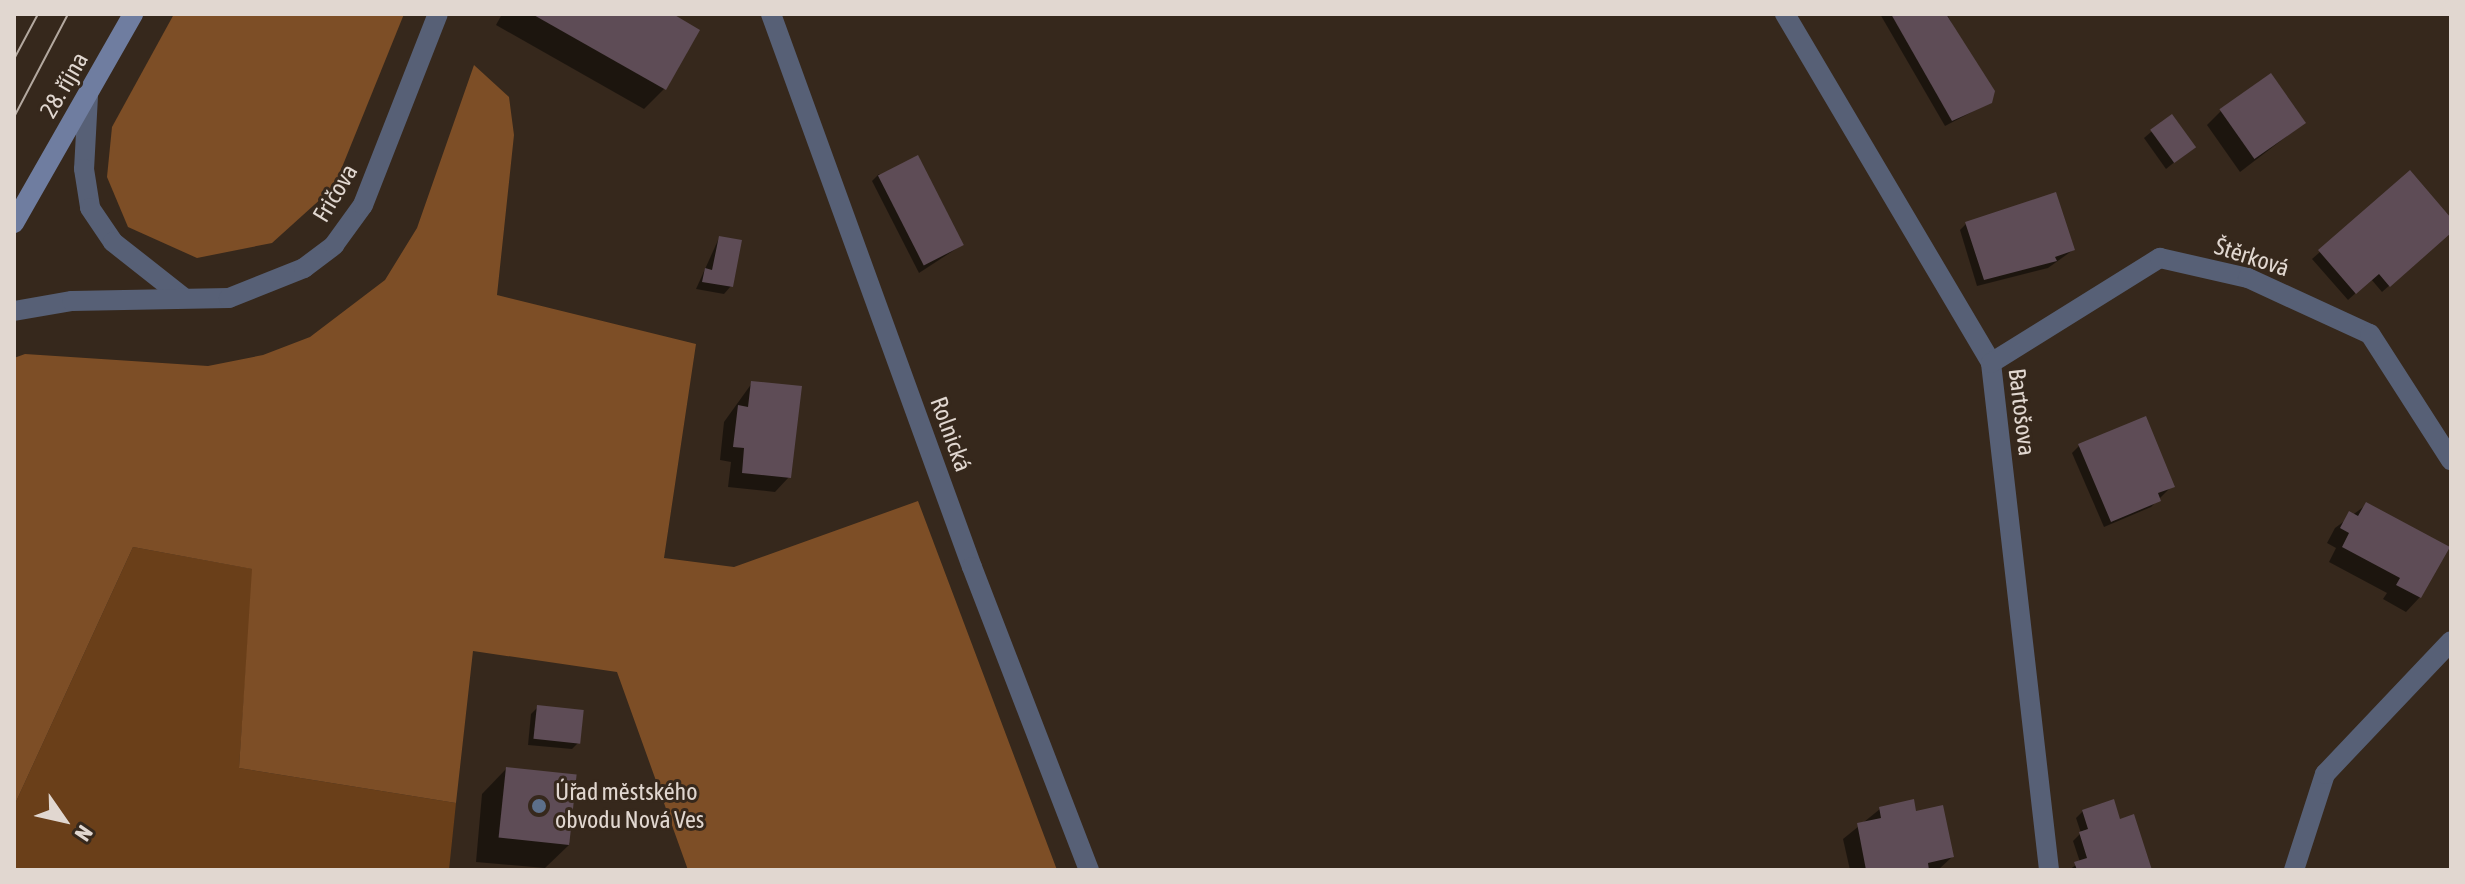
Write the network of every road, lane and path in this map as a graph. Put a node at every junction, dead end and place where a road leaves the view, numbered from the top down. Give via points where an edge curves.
1 (133, 14) edge
2 (438, 14) edge
3 (771, 14) edge
4 (1785, 14) edge
5 (88, 96) junction
6 (14, 223) edge
7 (183, 297) junction
8 (14, 311) edge
9 (1991, 363) junction
10 (2451, 460) edge
11 (2451, 641) edge
12 (1089, 870) edge
13 (2049, 870) edge
14 (2294, 870) edge

1 - 5 main road, 28. října
2 - 7 street, Fričova via 368,195 334,245 304,268 247,294
3 - 12 street, Rolnická via 966,552
4 - 9 street, Bartošova
5 - 6 main road, 28. října
5 - 7 street via 84,169 90,208 113,242
7 - 8 street, Fričova via 52,302
9 - 10 street, Štěrková via 2160,258 2248,278 2370,334
9 - 13 street, Bartošova
11 - 14 street via 2325,774

